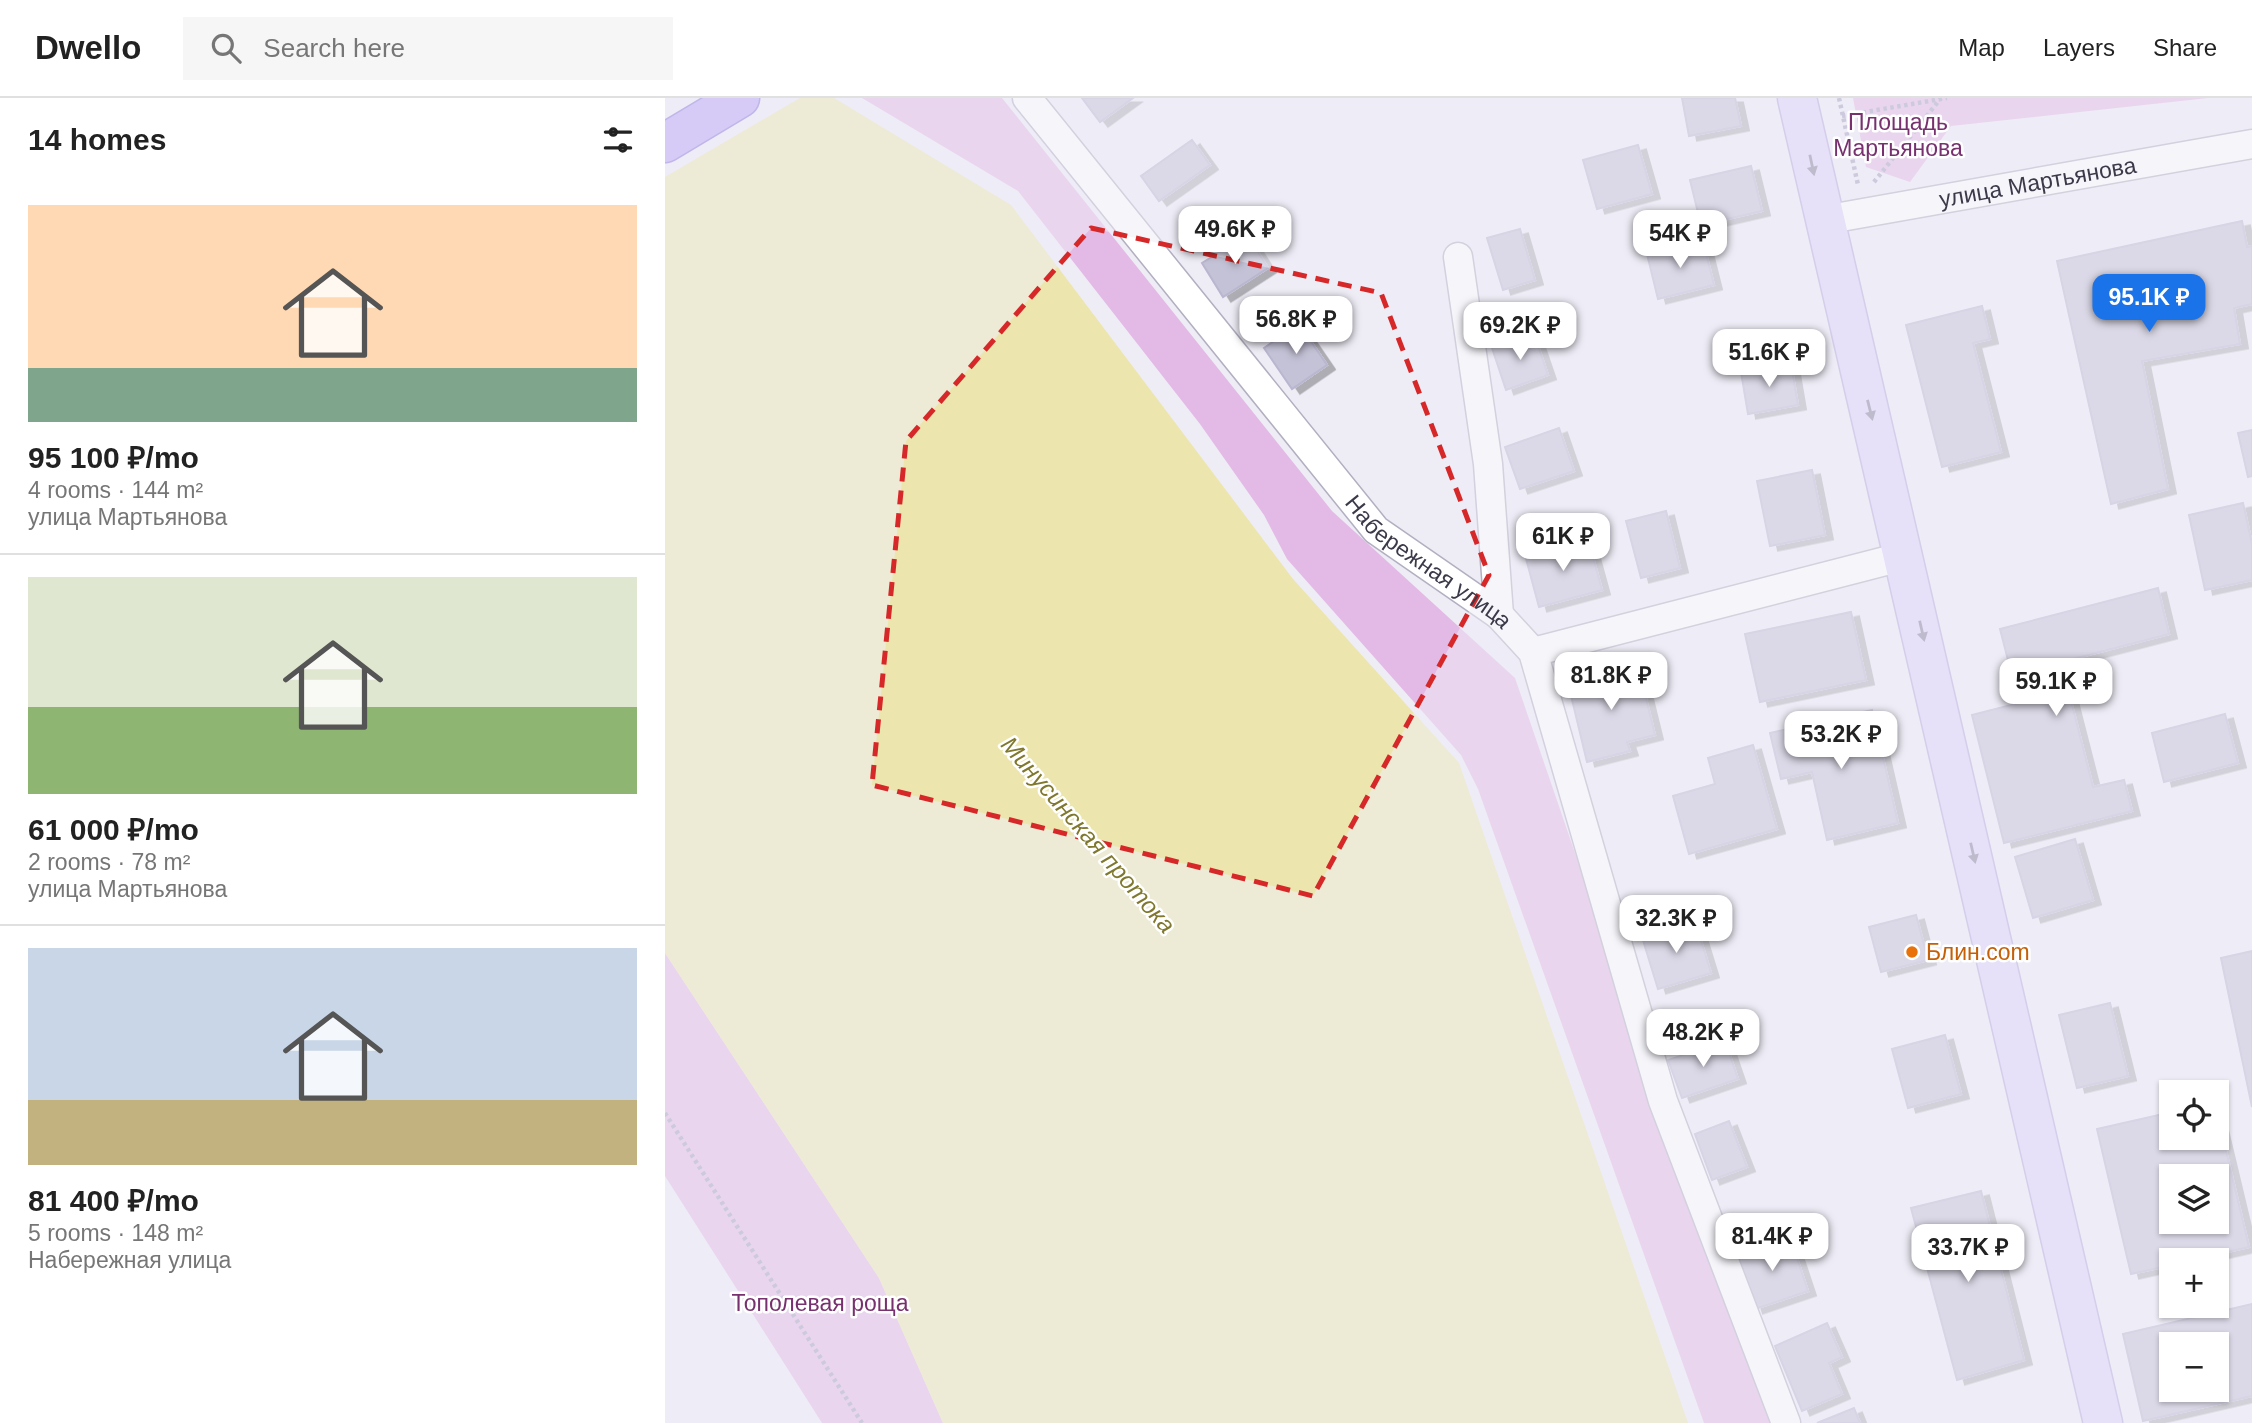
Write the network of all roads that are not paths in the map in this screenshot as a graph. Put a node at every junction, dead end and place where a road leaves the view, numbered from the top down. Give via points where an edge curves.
1 (740, 98) edge
2 (1027, 98) edge
3 (1797, 98) edge
4 (665, 144) edge
5 (2252, 144) edge
6 (1824, 220) junction
7 (1458, 257) dead end
8 (1905, 556) junction
9 (1499, 615) junction
10 (1533, 652) junction
11 (1786, 1423) edge
12 (2103, 1423) edge

1 - 4 main road
2 - 9 street, Набережная улица via 1376,530
3 -> 6 main road
5 - 6 street, улица Мартьянова via 1863,206
6 -> 8 main road
7 - 9 street via 1488,464
8 - 10 street
8 -> 12 main road
9 - 10 street, Набережная улица
10 - 11 street, Набережная улица via 1663,1101

